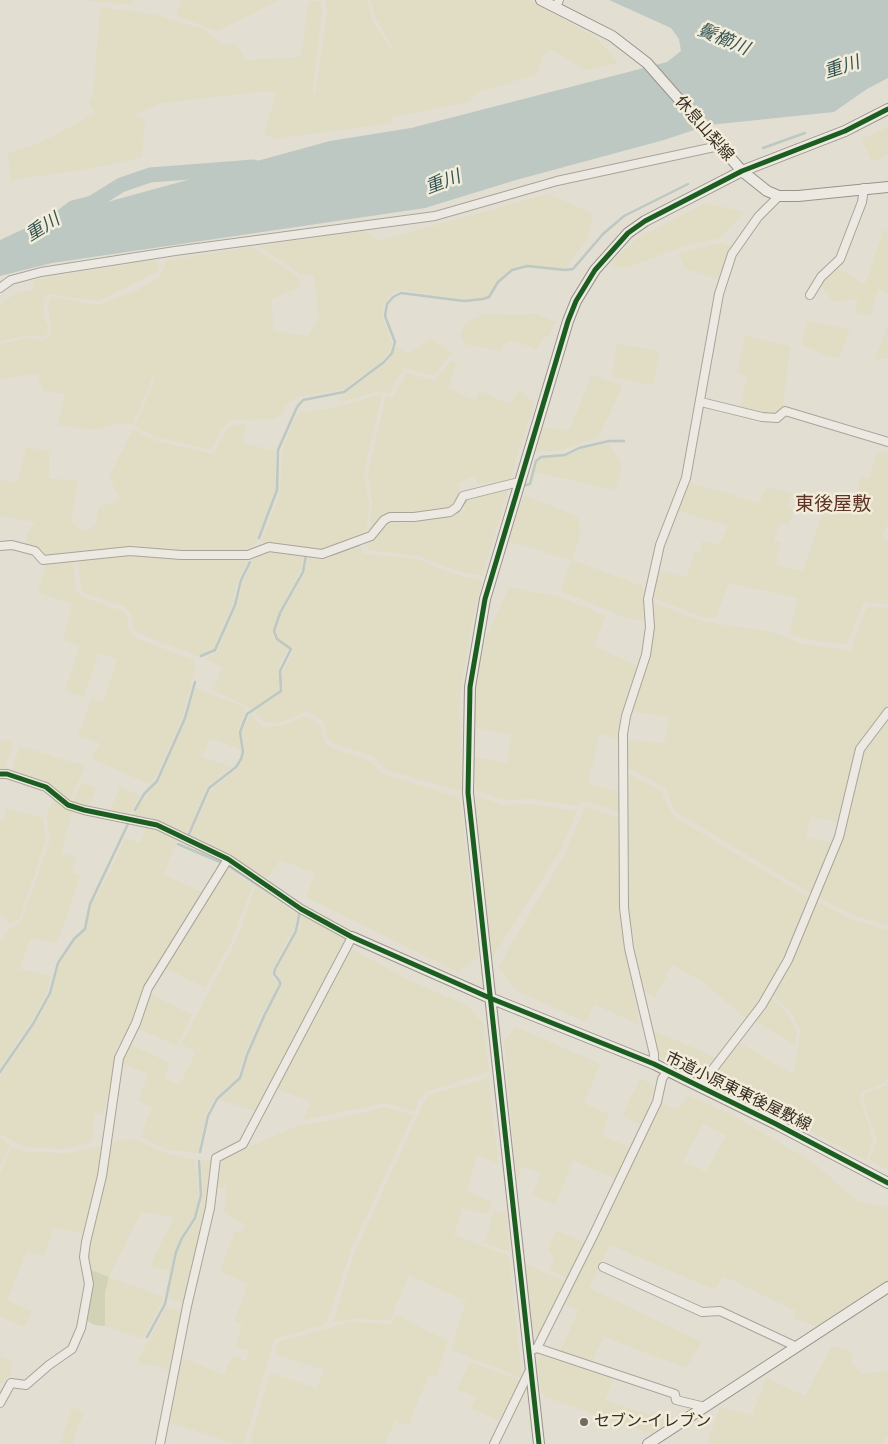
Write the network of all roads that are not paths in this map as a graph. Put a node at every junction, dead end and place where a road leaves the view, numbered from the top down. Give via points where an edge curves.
1 (541, 0) edge
2 (557, 4) edge
3 (888, 109) edge
4 (718, 145) junction
5 (742, 172) junction
6 (888, 187) edge
7 (864, 188) junction
8 (779, 196) junction
9 (0, 288) edge
10 (810, 295) dead end
11 (701, 402) junction
12 (888, 442) edge
13 (519, 482) junction
14 (0, 546) edge
15 (888, 712) edge
16 (0, 774) edge
17 (225, 863) junction
18 (352, 937) junction
19 (490, 998) junction
20 (654, 1064) junction
21 (667, 1071) junction
22 (700, 1086) junction
23 (888, 1184) edge
24 (603, 1266) dead end
25 (888, 1287) edge
26 (797, 1347) junction
27 (533, 1350) junction
28 (530, 1369) junction
29 (0, 1403) edge
30 (705, 1407) junction
31 (160, 1444) edge
32 (494, 1444) edge
33 (539, 1444) edge
34 (648, 1444) edge

1 - 2 street, 休息山梨線
2 - 4 street, 休息山梨線 via 612,36 647,63
3 - 5 street via 845,131
4 - 5 street, 休息山梨線
4 - 9 street via 557,181 434,216 50,271 11,280
5 - 8 street, 休息山梨線
5 - 13 street via 645,221 623,238 595,270 568,320
6 - 7 street, 休息山梨線
7 - 8 street, 休息山梨線
7 - 10 street via 862,202 840,259 821,277
8 - 11 street via 758,217 732,254 719,294
11 - 12 street via 762,417 777,418 785,411
11 - 20 street via 686,478 660,545 648,598 650,627 646,655 623,734 624,908 629,948
13 - 14 street via 463,496 450,512 390,517 371,536 322,554 269,547 248,555 130,551 43,560 35,551 12,545
13 - 19 street via 481,616 468,719 468,793
15 - 22 street via 860,749 839,837 788,960 762,1005
16 - 17 street via 46,787 68,805 158,825
17 - 18 street
17 - 29 street via 148,988 119,1058 102,1176 86,1242 84,1257 89,1284 81,1328 72,1349 26,1385 11,1383
18 - 19 street, 市道小原東東後屋敷線
18 - 31 street via 243,1144 216,1158 210,1208
19 - 20 street, 市道小原東東後屋敷線
19 - 27 street
20 - 21 street, 市道小原東東後屋敷線
21 - 22 street, 市道小原東東後屋敷線
21 - 27 street via 638,1143
22 - 23 street, 市道小原東東後屋敷線
24 - 26 street via 702,1312 720,1311
25 - 26 street
26 - 30 street
27 - 28 street
27 - 30 street via 676,1394 676,1400
28 - 32 street
28 - 33 street
30 - 34 street

